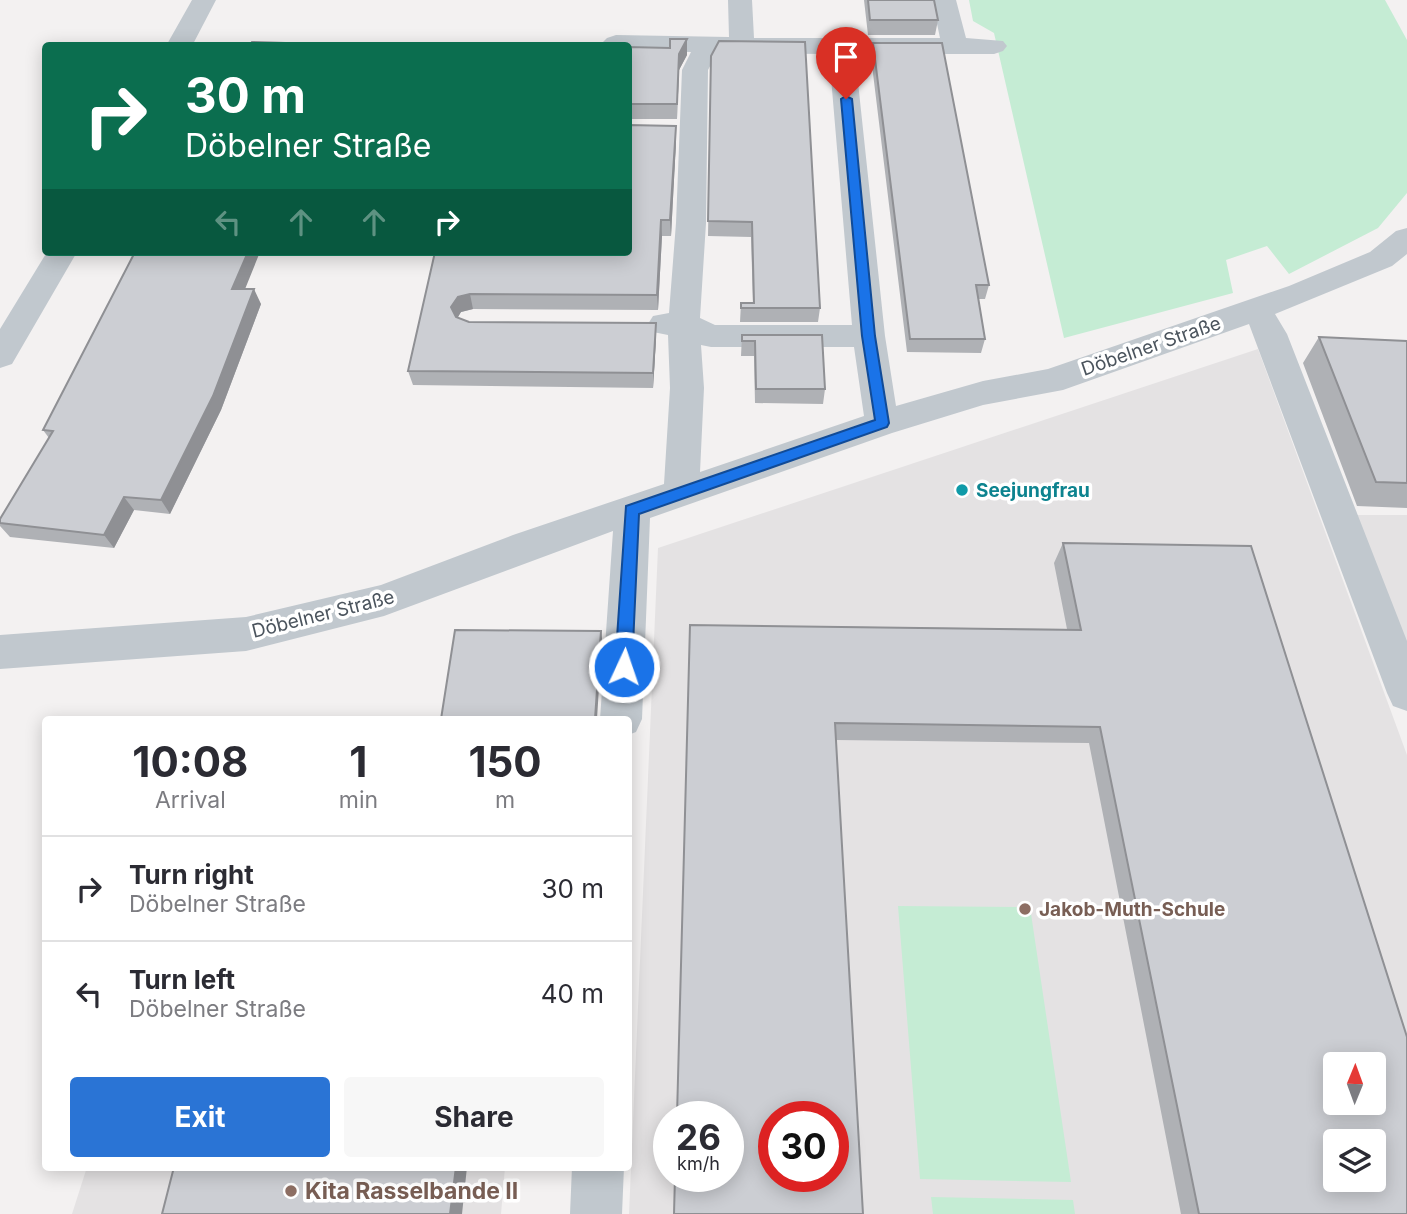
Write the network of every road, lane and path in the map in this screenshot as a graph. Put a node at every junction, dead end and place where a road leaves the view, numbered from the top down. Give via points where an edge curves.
1 (204, 0) edge
2 (944, 0) edge
3 (740, 1) edge
4 (180, 42) edge
5 (708, 45) junction
6 (742, 45) junction
7 (632, 46) edge
8 (841, 46) junction
9 (955, 46) junction
10 (994, 46) dead end
11 (1407, 238) edge
12 (60, 256) edge
13 (1256, 309) junction
14 (631, 324) edge
15 (684, 324) junction
16 (869, 336) junction
17 (0, 356) edge
18 (882, 423) junction
19 (681, 491) junction
20 (632, 510) junction
21 (0, 652) edge
22 (1407, 693) edge
23 (621, 716) edge
24 (598, 1171) edge
25 (596, 1214) edge

1 - 4 street
2 - 9 street
3 - 6 street
5 - 6 street
5 - 7 street
5 - 15 street via 695,71 680,131 691,223
6 - 8 street
8 - 9 street
8 - 16 street
9 - 10 street
11 - 13 street, Döbelner Straße via 1381,259
12 - 17 street
13 - 18 street, Döbelner Straße via 1051,381 983,393
13 - 22 street via 1276,347
14 - 15 street
15 - 16 street via 711,336
15 - 19 street via 687,388
16 - 18 street
18 - 19 street, Döbelner Straße
19 - 20 street, Döbelner Straße
20 - 21 street, Döbelner Straße via 384,600 246,634
20 - 23 street
24 - 25 street

